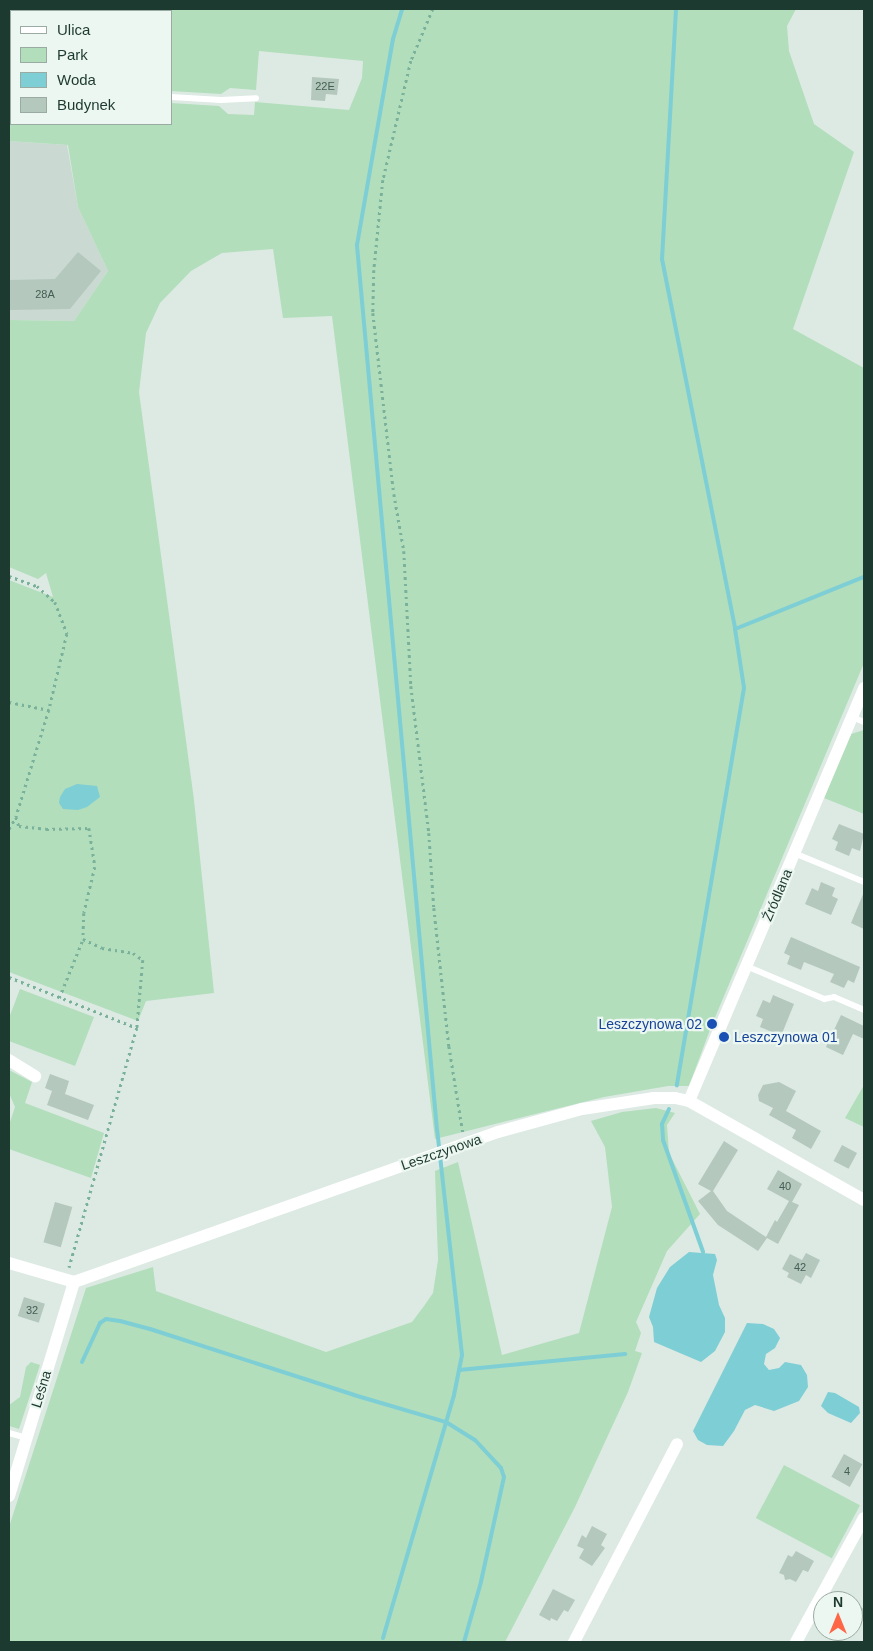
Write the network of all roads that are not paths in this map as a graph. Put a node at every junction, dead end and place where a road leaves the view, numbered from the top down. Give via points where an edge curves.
1 (172, 97) edge
2 (256, 98) dead end
3 (864, 688) edge
4 (852, 717) junction
5 (864, 722) edge
6 (794, 853) junction
7 (864, 882) edge
8 (746, 966) junction
9 (864, 1010) edge
10 (9, 1060) edge
11 (35, 1076) dead end
12 (689, 1101) junction
13 (864, 1200) edge
14 (9, 1263) edge
15 (70, 1281) junction
16 (9, 1432) edge
17 (26, 1438) junction
18 (677, 1444) dead end
19 (9, 1496) edge
20 (864, 1518) edge
21 (574, 1642) edge
22 (796, 1642) edge

1 - 2 lane
3 - 4 street, Źródlana
4 - 5 lane
4 - 6 street, Źródlana
6 - 7 lane
6 - 8 street, Źródlana
8 - 9 lane via 824,999 834,997
8 - 12 street, Źródlana
10 - 11 street
12 - 13 street, Leszczynowa
12 - 15 street, Leszczynowa via 675,1098 633,1100 582,1109 460,1145 260,1218
14 - 15 street
15 - 17 street, Leśna
16 - 17 lane
17 - 19 street, Leśna
18 - 21 street
20 - 22 street

